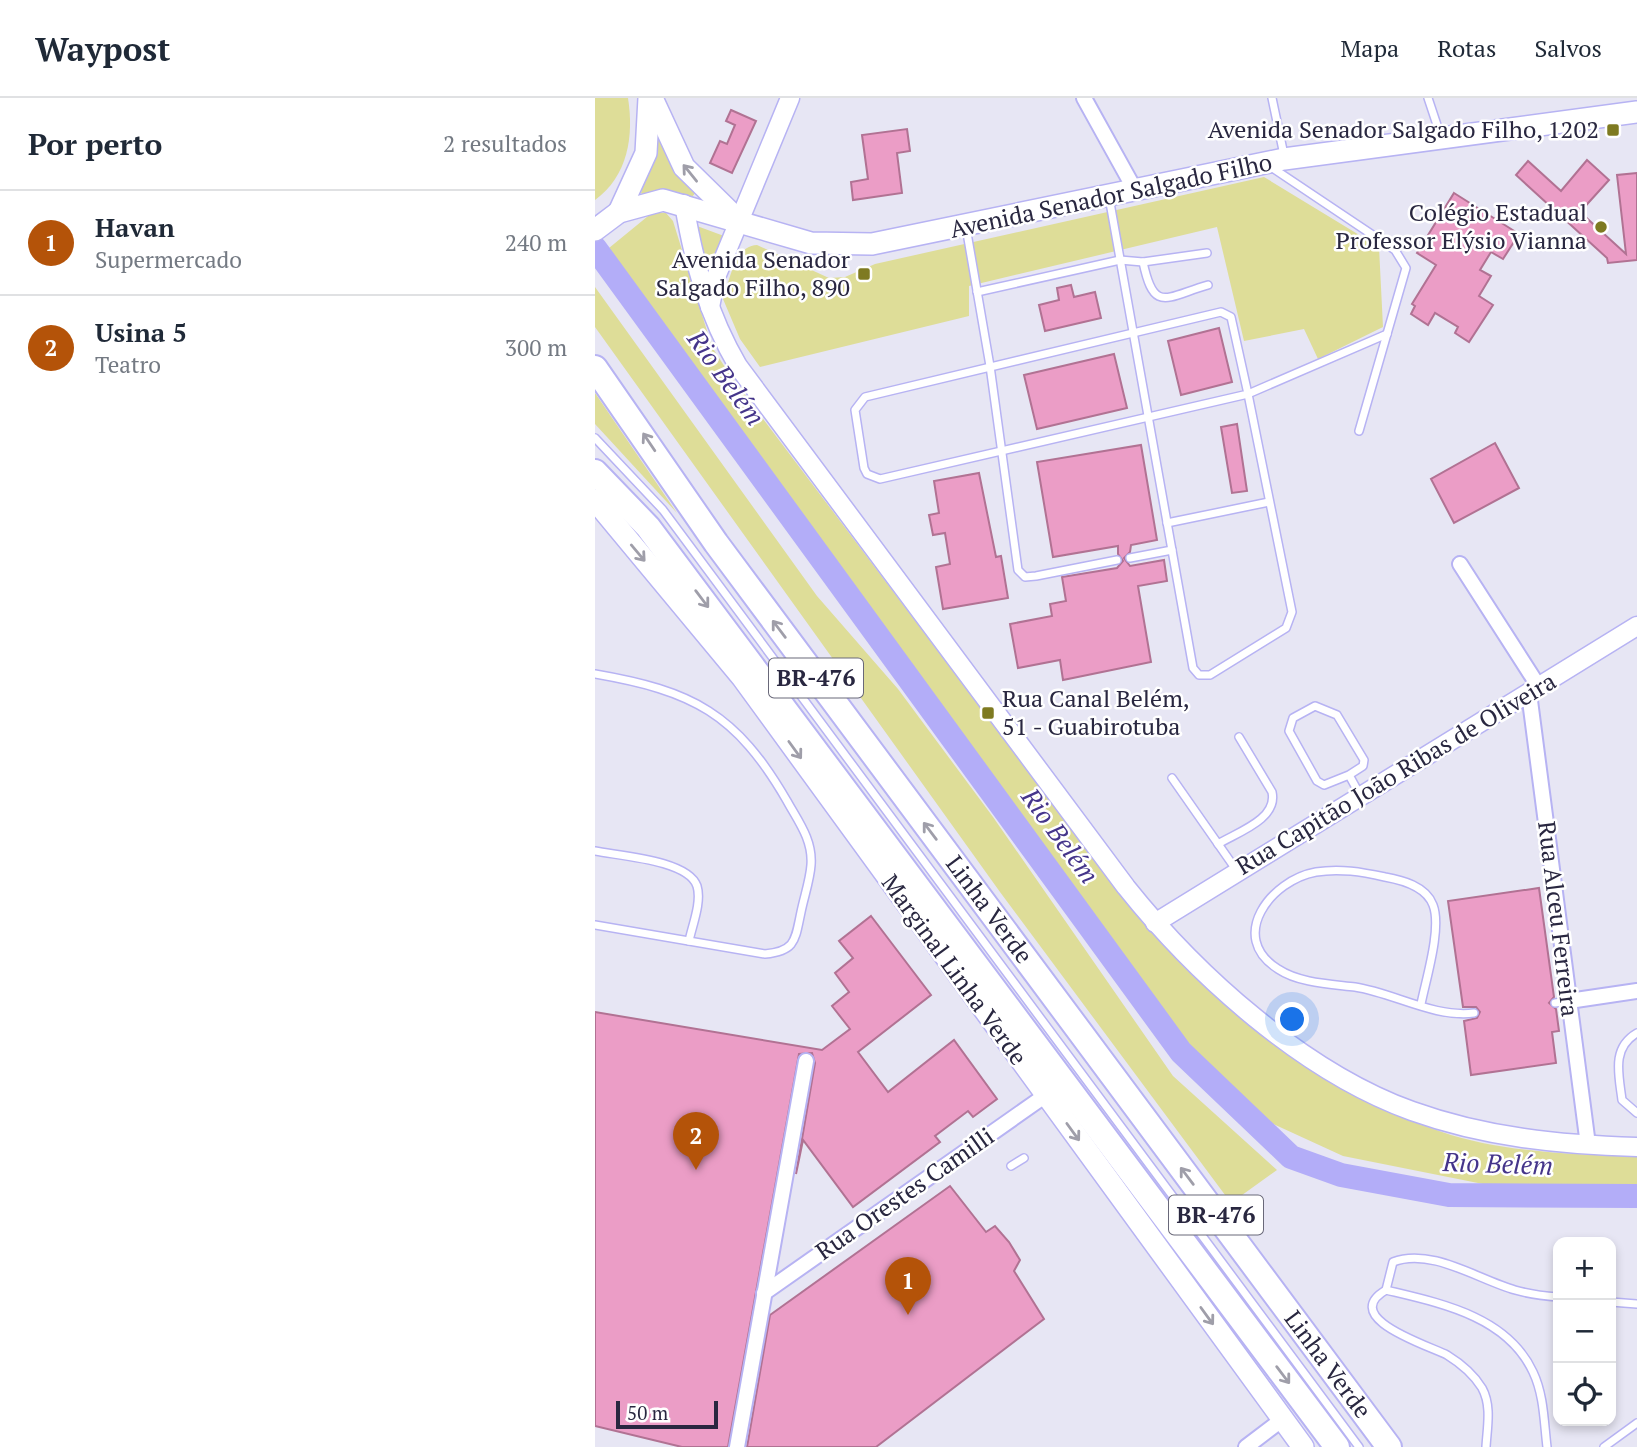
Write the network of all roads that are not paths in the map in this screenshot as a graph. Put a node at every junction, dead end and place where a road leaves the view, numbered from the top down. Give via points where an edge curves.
1 (650, 98) edge
2 (790, 98) edge
3 (1084, 98) edge
4 (1272, 98) edge
5 (1428, 98) edge
6 (1637, 112) edge
7 (1440, 136) junction
8 (1274, 161) junction
9 (1135, 190) junction
10 (1108, 196) junction
11 (684, 204) junction
12 (619, 212) junction
13 (739, 221) junction
14 (966, 227) junction
15 (595, 230) edge
16 (1207, 253) dead end
17 (1120, 260) junction
18 (1143, 262) junction
19 (1208, 285) dead end
20 (977, 292) junction
21 (710, 308) junction
22 (1133, 334) junction
23 (1387, 334) junction
24 (990, 366) junction
25 (595, 368) edge
26 (1248, 394) junction
27 (1148, 416) junction
28 (1359, 430) dead end
29 (595, 438) edge
30 (1001, 452) junction
31 (595, 472) edge
32 (595, 500) edge
33 (1269, 502) junction
34 (1167, 523) junction
35 (1172, 550) junction
36 (1130, 558) dead end
37 (1117, 560) dead end
38 (1460, 564) dead end
39 (1637, 626) edge
40 (595, 674) edge
41 (1534, 690) junction
42 (1239, 737) dead end
43 (1349, 775) junction
44 (1172, 778) dead end
45 (1360, 795) junction
46 (1218, 844) junction
47 (595, 851) edge
48 (1237, 871) junction
49 (1155, 923) junction
50 (595, 925) edge
51 (689, 941) junction
52 (1637, 991) edge
53 (1562, 1002) junction
54 (1421, 1004) junction
55 (1474, 1013) dead end
56 (1637, 1034) edge
57 (806, 1061) dead end
58 (1045, 1095) junction
59 (1637, 1113) edge
60 (1588, 1145) junction
61 (1637, 1147) edge
62 (1024, 1158) dead end
63 (1011, 1166) dead end
64 (1386, 1290) junction
65 (764, 1293) junction
66 (1553, 1296) edge
67 (1616, 1302) edge
68 (1637, 1304) edge
69 (1283, 1419) junction
70 (1637, 1423) edge
71 (737, 1447) edge
72 (1245, 1447) edge
73 (1303, 1447) edge
74 (1337, 1447) edge
75 (1359, 1447) edge
76 (1389, 1447) edge
77 (1486, 1447) edge
78 (1547, 1447) edge
79 (1604, 1447) edge

1 - 12 main road via 646,153
13 -> 1 main road, Avenida Senador Salgado Filho via 684,167
2 - 13 street
3 - 9 street
4 - 8 lane
5 - 7 lane
6 - 7 main road, Avenida Senador Salgado Filho
7 - 8 main road, Avenida Senador Salgado Filho
8 - 9 main road, Avenida Senador Salgado Filho
8 - 23 lane via 1402,258 1406,268
9 - 10 main road, Avenida Senador Salgado Filho
10 - 14 main road, Avenida Senador Salgado Filho
10 - 17 lane
11 - 12 main road via 654,200
11 - 13 main road
11 - 21 street via 697,273
12 - 15 main road
13 - 14 main road, Avenida Senador Salgado Filho via 831,246 872,244
13 - 21 street via 716,277
14 - 20 lane
16 - 18 lane
17 - 18 lane
17 - 20 lane
17 - 22 lane
18 - 19 lane via 1155,296 1164,298
20 - 24 lane
21 - 49 street via 750,384
22 - 24 lane
22 - 26 lane via 1227,313
22 - 27 lane
23 - 26 lane
23 - 28 lane
24 - 30 lane
24 - 30 lane via 865,397 855,410 864,468 873,478
76 -> 25 highway, Linha Verde / BR-476 via 716,543
26 - 27 lane
26 - 33 lane
27 - 30 lane
27 - 34 lane
29 - 75 lane via 663,510
30 - 37 lane via 1018,570 1025,577
31 -> 74 highway, Linha Verde / BR-476 via 647,527
32 -> 58 main road, Marginal Linha Verde via 742,677
33 - 34 lane
33 - 35 lane via 1291,621 1210,675 1199,675 1193,668
34 - 35 lane
35 - 36 lane
38 - 41 street, Rua Alceu Ferreira
39 - 41 street, Rua Capitão João Ribas de Oliveira
40 - 51 lane via 671,691 730,726 770,772 808,837 811,863 795,942 783,952 765,954
41 - 45 street, Rua Capitão João Ribas de Oliveira
41 - 53 street, Rua Alceu Ferreira
42 - 46 lane via 1274,802 1263,817
43 - 43 lane via 1324,785 1317,781 1289,731 1293,718 1315,706 1337,715 1364,760 1363,766
43 - 45 lane
44 - 46 lane
45 - 48 street, Rua Capitão João Ribas de Oliveira
46 - 48 lane
47 - 51 lane via 688,873 697,886
48 - 49 street, Rua Capitão João Ribas de Oliveira
49 - 60 street via 1257,1016 1356,1086 1442,1120
50 - 51 lane
52 - 53 street
53 - 60 street, Rua Alceu Ferreira
54 - 54 lane via 1278,970 1258,952 1254,934 1263,907 1282,887 1314,873 1346,870 1405,880 1433,903 1436,921
54 - 55 lane via 1458,1015
56 - 59 lane via 1627,1040 1618,1061 1622,1100
57 - 65 street
58 - 65 street, Rua Orestes Camilli
58 -> 69 main road, Marginal Linha Verde
60 - 61 street
62 - 63 lane
64 - 66 lane via 1393,1262 1404,1258 1441,1263 1513,1290
64 - 77 lane via 1372,1304 1379,1319 1405,1339 1456,1361 1483,1391 1489,1410
64 - 78 lane via 1459,1309 1500,1333 1519,1351 1533,1371 1541,1396
65 - 71 street
67 - 68 lane
69 - 72 street
69 - 73 main road, Marginal Linha Verde
70 - 79 lane

